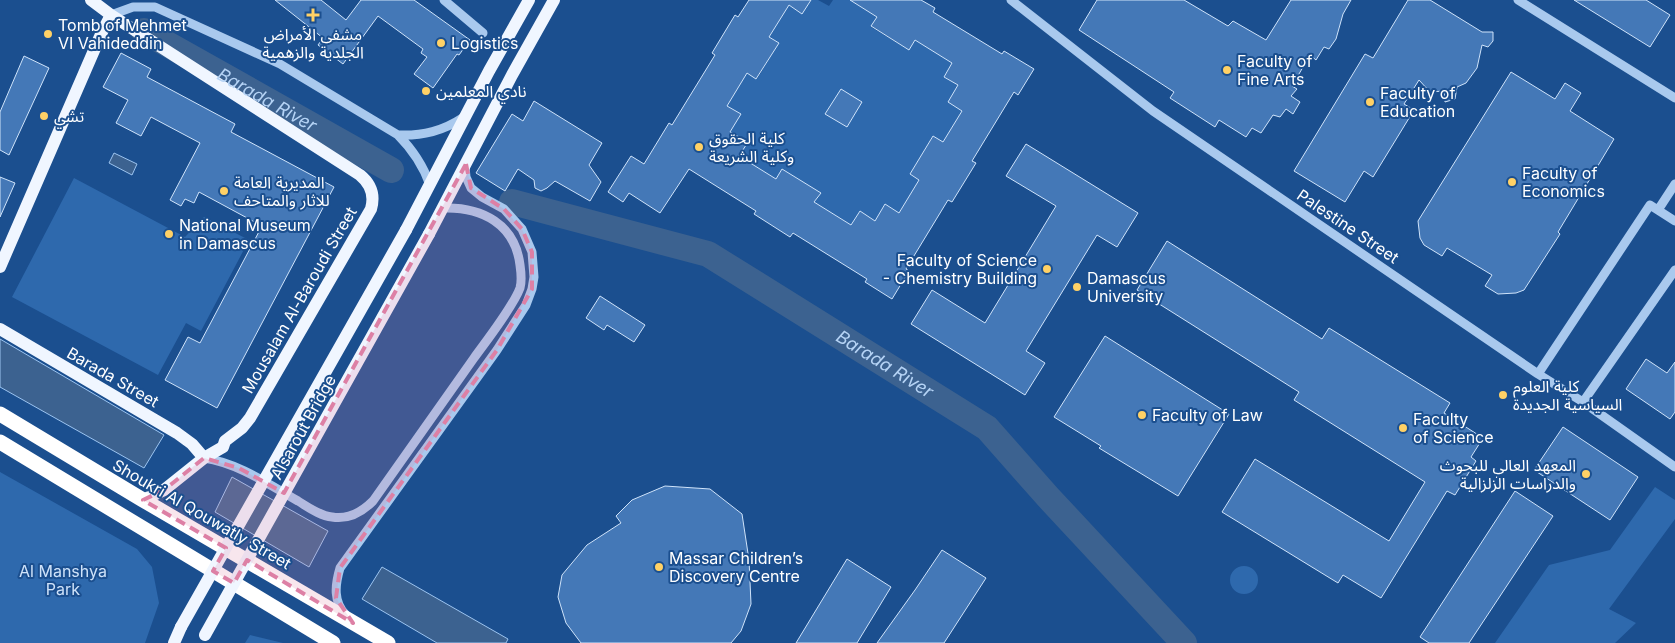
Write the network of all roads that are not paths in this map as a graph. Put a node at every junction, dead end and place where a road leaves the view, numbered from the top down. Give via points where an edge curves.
1 (91, 0) edge
2 (444, 0) edge
3 (529, 0) edge
4 (554, 0) edge
5 (1518, 0) edge
6 (1018, 2) edge
7 (111, 15) junction
8 (483, 33) dead end
9 (1675, 98) edge
10 (466, 116) junction
11 (398, 136) junction
12 (466, 164) junction
13 (1675, 184) edge
14 (430, 185) junction
15 (444, 208) junction
16 (1654, 208) junction
17 (1675, 221) edge
18 (0, 267) edge
19 (1675, 270) edge
20 (0, 329) edge
21 (1538, 374) junction
22 (1583, 402) junction
23 (0, 414) edge
24 (0, 442) edge
25 (204, 458) junction
26 (1675, 467) edge
27 (143, 500) junction
28 (353, 623) junction
29 (203, 639) edge
30 (174, 643) edge
31 (333, 643) edge
32 (388, 643) edge

1 - 7 main road, Mousalam Al-Baroudi Street
2 - 8 street
3 - 10 main road, Alsarout Bridge
4 - 12 main road, Alsarout Bridge
5 - 9 street
6 - 21 street, Palestine Street via 1153,111
7 - 11 street via 133,7 155,7 280,64
7 - 18 main road
7 - 25 main road, Mousalam Al-Baroudi Street via 360,175 370,186 373,197 371,209 250,418 225,441 223,447
10 - 11 street via 434,132
10 - 14 main road, Alsarout Bridge
11 - 14 street via 418,158
12 - 15 main road, Alsarout Bridge
12 - 28 street via 466,177 471,188 504,209 522,228 532,252 532,289 526,305 497,350 340,568 336,598 342,612
13 - 16 street
14 - 30 main road, Alsarout Bridge, bridge
15 - 25 street via 476,211 503,227 519,255 520,286 487,340 374,501 360,512 342,518 324,516 239,468
15 - 29 main road, Alsarout Bridge, bridge
16 - 17 street
16 - 21 street
19 - 22 street
20 - 25 main road via 177,433
21 - 22 street, Palestine Street
22 - 26 street, Palestine Street
23 - 27 highway, Shoukri Al Qouwatly Street
24 - 31 highway
25 - 27 main road, Mousalam Al-Baroudi Street via 164,490
27 - 28 highway, Shoukri Al Qouwatly Street
28 - 32 highway, Shoukri Al Qouwatly Street

